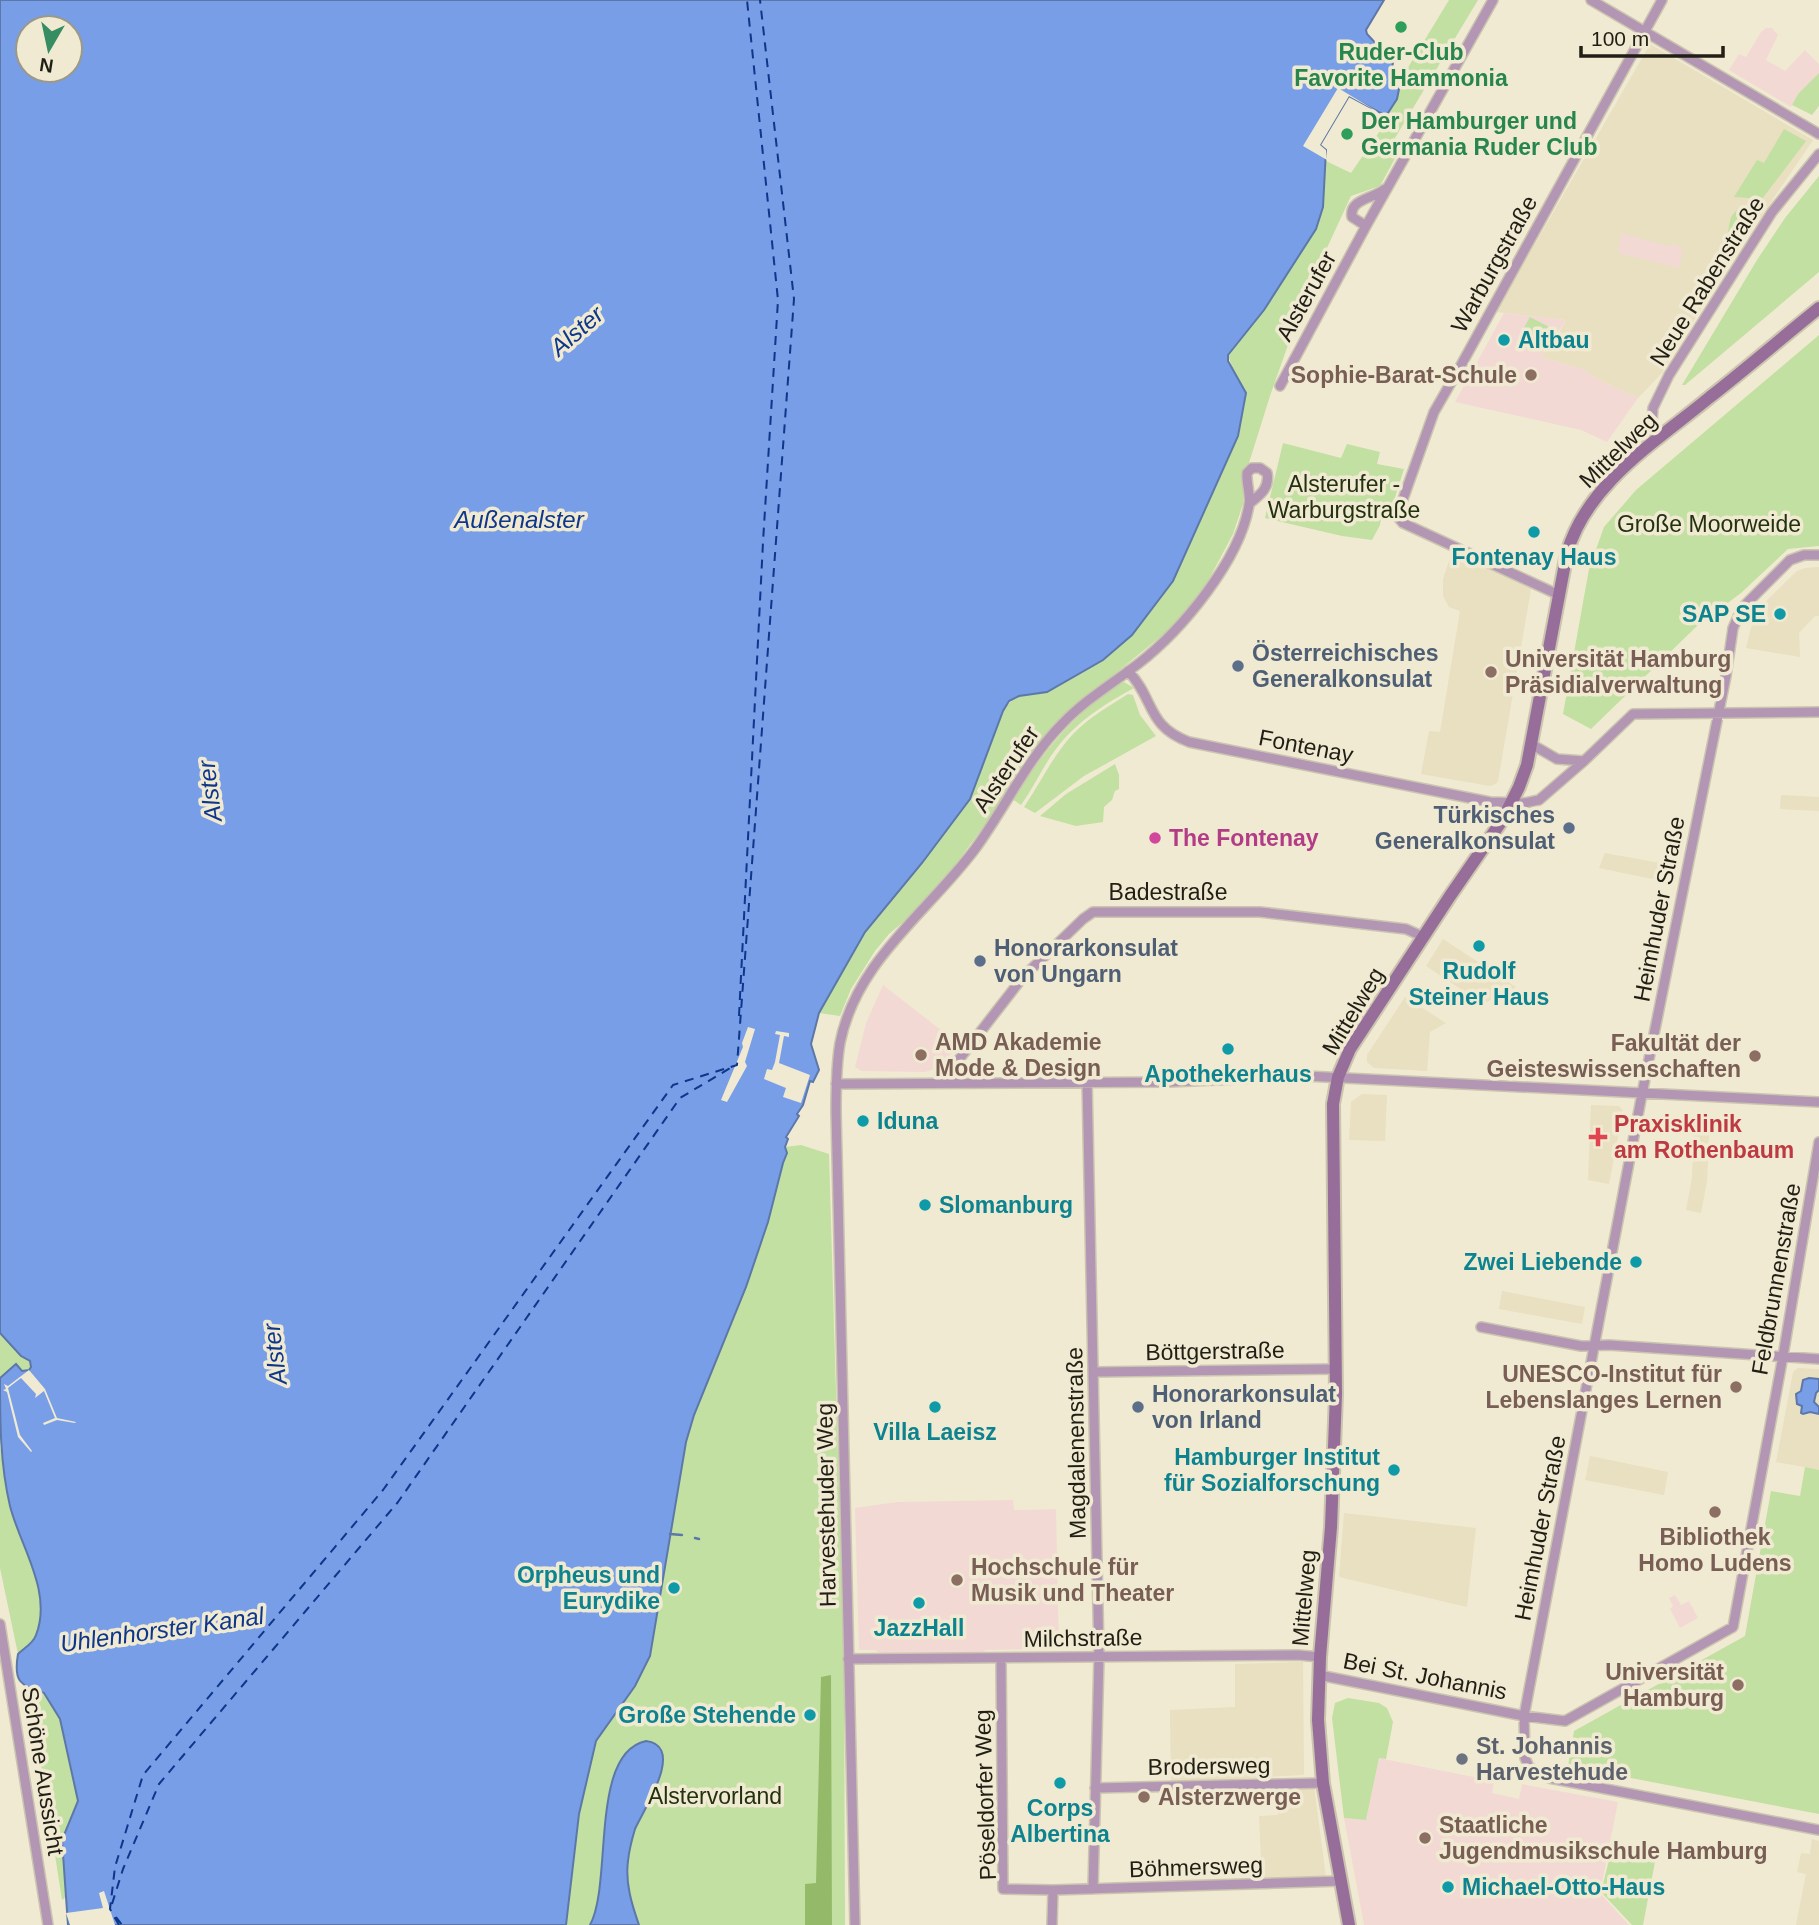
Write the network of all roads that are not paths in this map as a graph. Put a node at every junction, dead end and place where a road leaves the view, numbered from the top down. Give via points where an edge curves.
1 (1493, 0) edge
2 (1591, 0) edge
3 (1662, 0) edge
4 (1645, 32) junction
5 (1819, 134) edge
6 (1819, 154) edge
7 (1388, 186) junction
8 (1366, 226) junction
9 (1819, 308) edge
10 (1280, 386) dead end
11 (1658, 439) junction
12 (1250, 503) dead end
13 (1819, 555) edge
14 (1559, 595) junction
15 (1128, 671) junction
16 (1718, 712) junction
17 (1819, 712) edge
18 (1531, 744) junction
19 (1584, 761) junction
20 (1512, 803) junction
21 (1424, 937) junction
22 (1338, 1077) junction
23 (1087, 1081) junction
24 (952, 1082) junction
25 (836, 1084) junction
26 (1642, 1094) junction
27 (1819, 1102) edge
28 (1819, 1142) edge
29 (1481, 1327) dead end
30 (1595, 1345) junction
31 (1783, 1356) junction
32 (1819, 1359) edge
33 (1336, 1369) junction
34 (1094, 1372) junction
35 (0, 1624) edge
36 (1733, 1628) joint
37 (1099, 1657) junction
38 (1320, 1657) junction
39 (848, 1659) junction
40 (1001, 1659) junction
41 (1319, 1675) junction
42 (1524, 1716) junction
43 (1323, 1783) junction
44 (1095, 1788) junction
45 (1819, 1830) edge
46 (1341, 1881) junction
47 (1093, 1889) junction
48 (1053, 1890) junction
49 (48, 1925) edge
50 (855, 1925) edge
51 (1052, 1925) edge
52 (1349, 1925) edge

1 - 7 street, Alsterufer
2 - 4 street
3 - 4 street, Warburgstraße
4 - 5 street
4 - 14 street, Warburgstraße via 1439,401 1397,516
6 - 11 street, Neue Rabenstraße via 1772,212 1669,375 1653,408 1652,425
7 - 8 street, Alsterufer
7 - 8 street via 1352,207 1352,217
8 - 10 street, Alsterufer
9 - 11 street, Mittelweg
11 - 14 street, Mittelweg via 1602,490 1579,520 1566,553
12 - 15 street, Alsterufer via 1232,551 1205,595 1171,634
13 - 16 street, Heimhuder Straße via 1790,560 1738,614
14 - 18 street, Mittelweg
15 - 20 street, Fontenay via 1142,686 1157,721 1189,742
15 - 25 street, Alsterufer via 1075,711 1051,736 974,850 877,963 848,1017
16 - 17 street
16 - 19 street, Fontenay via 1633,714
16 - 26 street, Heimhuder Straße
18 - 19 street via 1557,760
18 - 20 street, Mittelweg
19 - 20 street, Fontenay via 1539,800
20 - 21 street, Mittelweg
21 - 22 street, Mittelweg via 1350,1049
21 - 24 street, Badestraße via 1406,929 1261,912 1088,914 1023,978 957,1062
22 - 23 street
22 - 26 street
22 - 33 street, Mittelweg via 1333,1104
23 - 24 street
23 - 34 street, Magdalenenstraße
24 - 25 street
25 - 39 street, Harvestehuder Weg
26 - 27 street
26 - 30 street, Heimhuder Straße
28 - 31 street, Feldbrunnenstraße
29 - 30 street
30 - 31 street
30 - 42 street, Heimhuder Straße
31 - 32 street
31 - 36 street, Feldbrunnenstraße
33 - 34 street, Böttgerstraße
33 - 38 street, Mittelweg via 1331,1527
34 - 37 street, Magdalenenstraße
35 - 49 street, Schöne Aussicht
36 - 42 street, Bei St. Johannis via 1569,1720
37 - 38 street, Milchstraße
37 - 40 street, Milchstraße
37 - 44 street, Magdalenenstraße
38 - 41 street, Mittelweg
39 - 40 street, Milchstraße
39 - 50 street, Harvestehuder Weg
40 - 48 street, Pöseldorfer Weg via 1003,1889
41 - 42 street, Bei St. Johannis
41 - 43 street, Mittelweg
42 - 45 street, Heimhuder Straße via 1525,1758 1538,1773
43 - 44 street, Brodersweg
43 - 46 street, Mittelweg
44 - 47 street, Magdalenenstraße
46 - 47 street, Böhmersweg
46 - 52 street, Mittelweg
47 - 48 street, Böhmersweg
48 - 51 street

